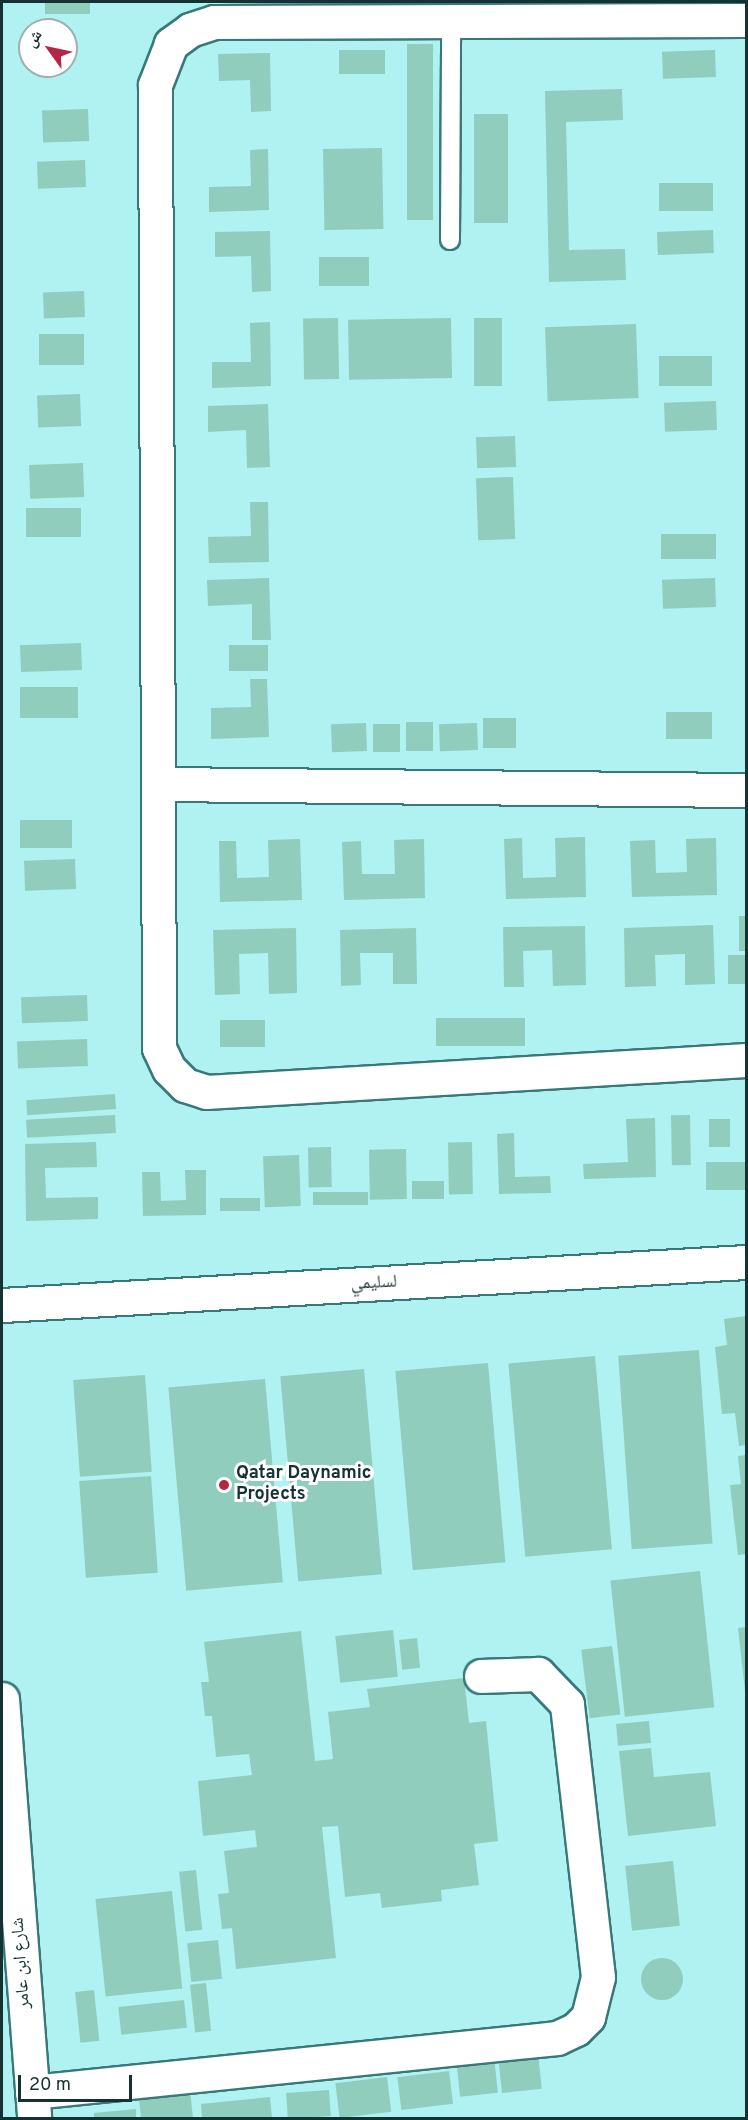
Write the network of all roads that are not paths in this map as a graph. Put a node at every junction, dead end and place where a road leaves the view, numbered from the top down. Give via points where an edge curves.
1 (747, 20) edge
2 (451, 21) junction
3 (450, 240) dead end
4 (160, 784) junction
5 (747, 790) edge
6 (747, 1060) edge
7 (747, 1262) edge
8 (2, 1305) edge
9 (481, 1676) dead end
10 (2, 1699) edge
11 (4, 1751) edge
12 (33, 2105) edge

1 - 2 street
2 - 3 lane
2 - 4 street via 214,22 180,37 159,64
4 - 5 street
4 - 6 street via 159,1048 185,1085 206,1092
7 - 8 street, لسليمي
9 - 12 street via 538,1674 567,1704 598,1977 588,2017 576,2029 557,2037
10 - 11 street, شارع ابن عامر
11 - 12 street, شارع ابن عامر

